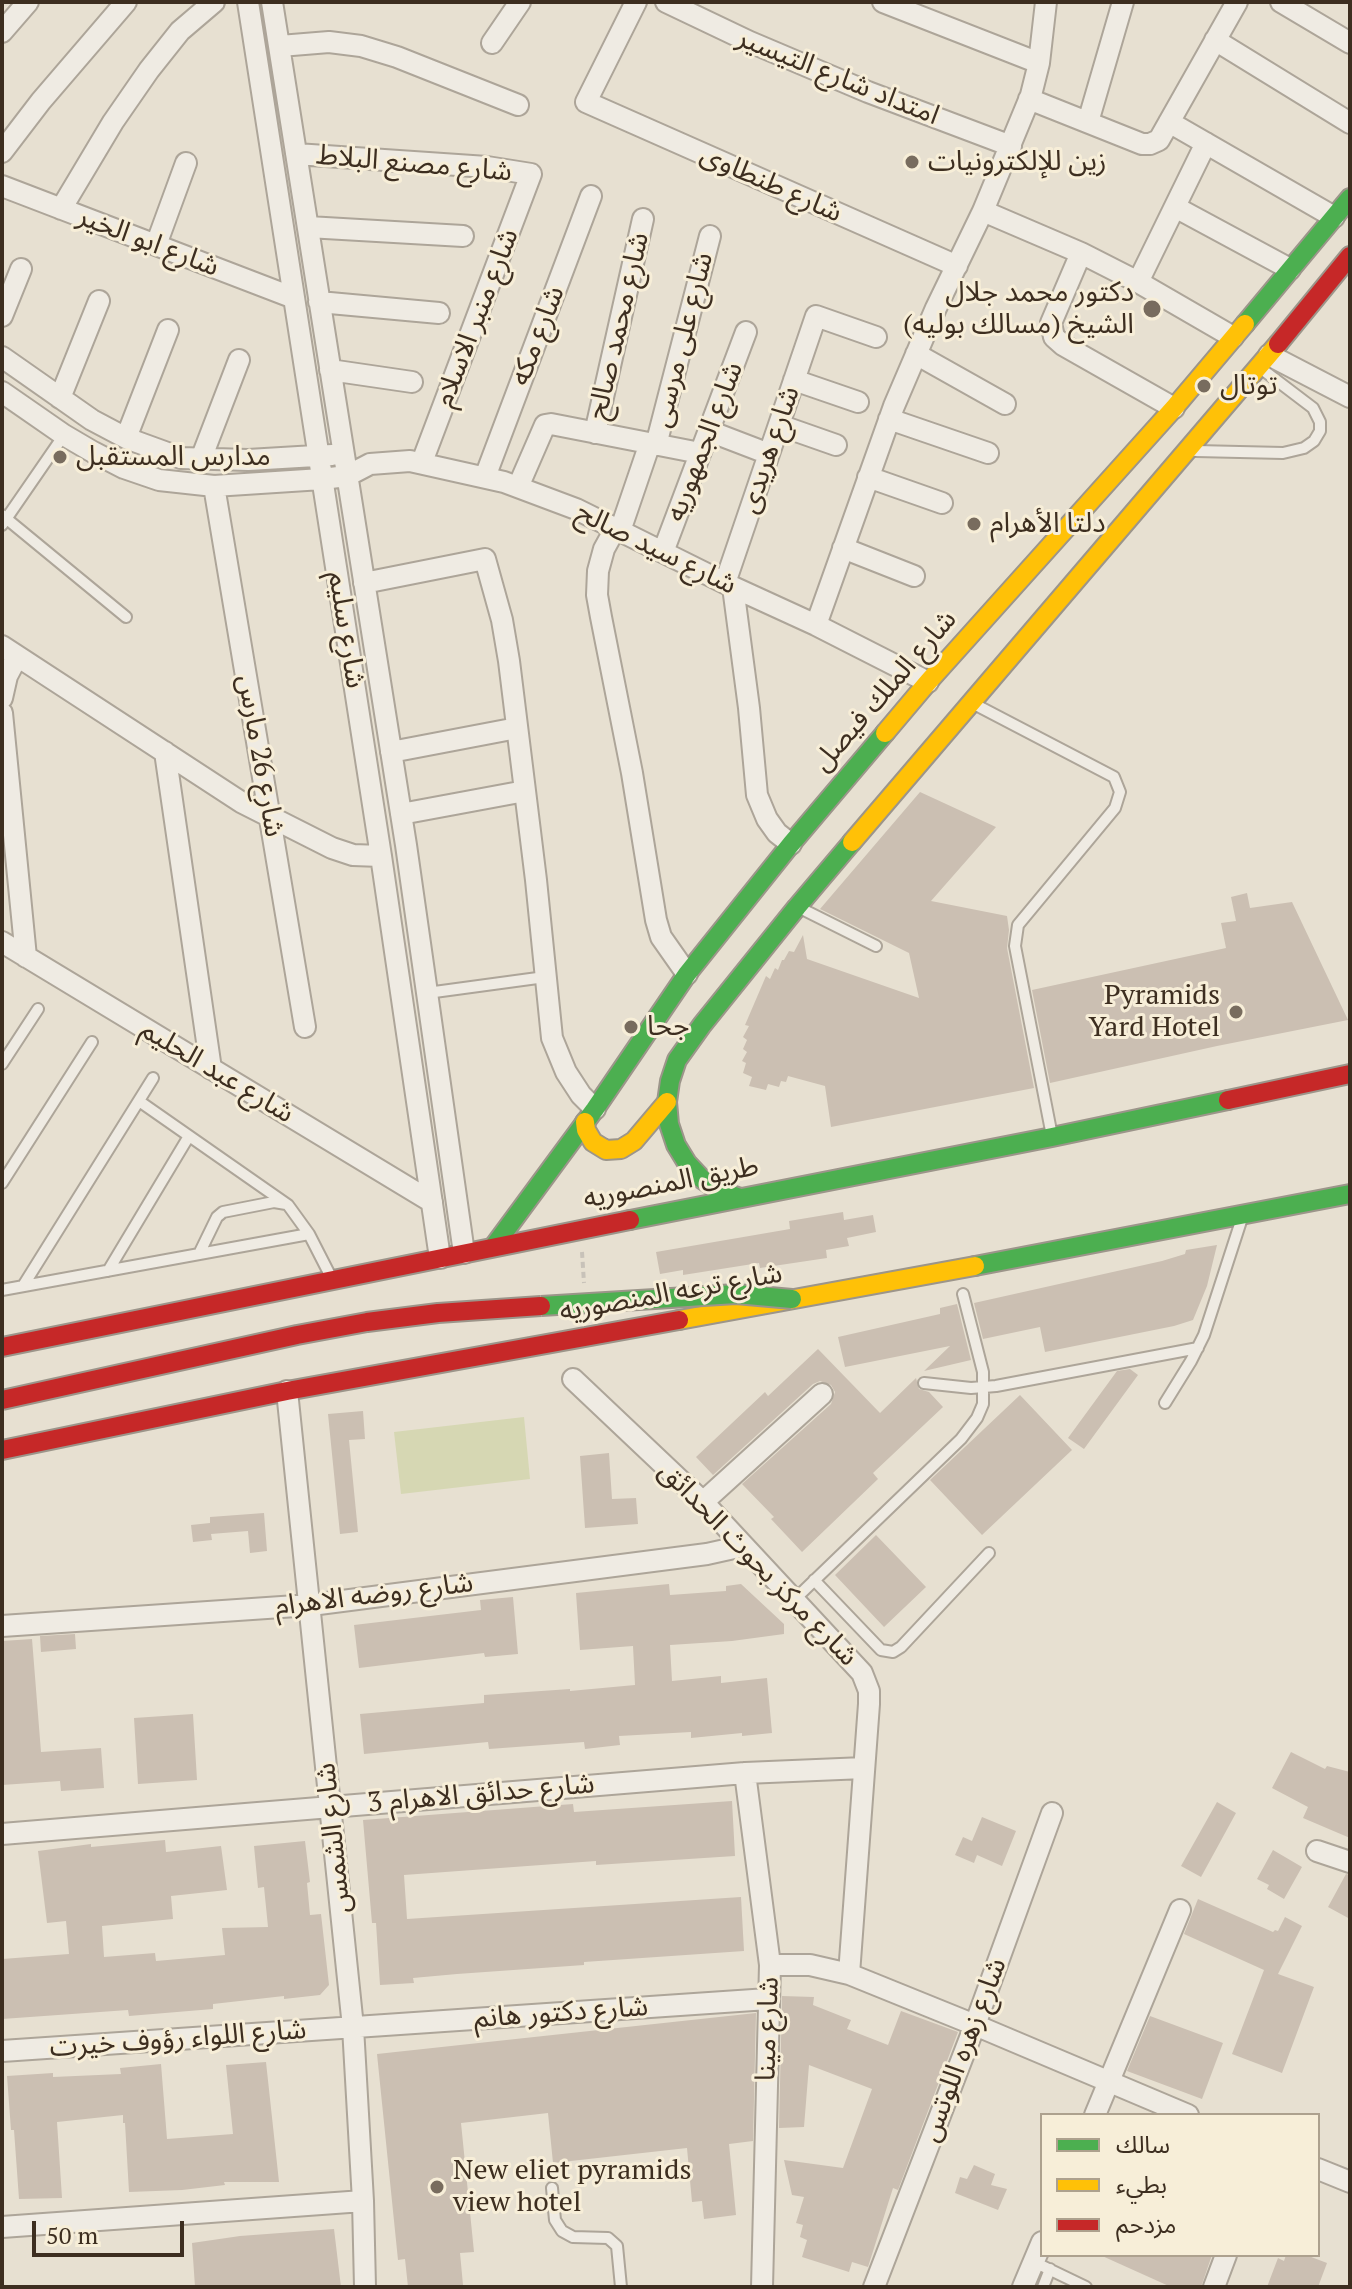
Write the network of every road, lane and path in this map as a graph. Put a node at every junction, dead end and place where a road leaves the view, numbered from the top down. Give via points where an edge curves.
1 (28, 2) edge
2 (126, 2) edge
3 (214, 2) edge
4 (248, 2) edge
5 (272, 2) edge
6 (520, 2) edge
7 (636, 2) edge
8 (666, 2) edge
9 (883, 2) edge
10 (1046, 2) edge
11 (1123, 2) edge
12 (1281, 2) edge
13 (1230, 5) edge
14 (2, 32) edge
15 (1215, 40) junction
16 (492, 43) dead end
17 (1350, 43) edge
18 (280, 46) junction
19 (1039, 63) junction
20 (1029, 99) junction
21 (518, 105) dead end
22 (1088, 122) junction
23 (1169, 122) junction
24 (1350, 123) edge
25 (1206, 143) junction
26 (1011, 146) junction
27 (2, 152) edge
28 (296, 154) junction
29 (186, 163) dead end
30 (531, 174) joint
31 (2, 186) edge
32 (591, 196) dead end
33 (1350, 198) edge
34 (1175, 207) junction
35 (61, 209) junction
36 (983, 211) junction
37 (1334, 217) junction
38 (643, 219) dead end
39 (308, 227) junction
40 (463, 236) dead end
41 (710, 236) dead end
42 (156, 245) junction
43 (1081, 253) junction
44 (1350, 256) edge
45 (957, 266) junction
46 (21, 269) dead end
47 (1290, 269) junction
48 (1138, 282) junction
49 (294, 298) junction
50 (99, 301) dead end
51 (319, 302) junction
52 (439, 313) dead end
53 (2, 316) edge
54 (168, 330) dead end
55 (746, 332) dead end
56 (876, 337) dead end
57 (1233, 337) junction
58 (916, 354) junction
59 (2, 357) edge
60 (239, 360) dead end
61 (1264, 361) junction
62 (330, 370) junction
63 (794, 380) junction
64 (412, 382) dead end
65 (2, 392) edge
66 (1350, 397) edge
67 (60, 398) junction
68 (858, 402) dead end
69 (1005, 404) dead end
70 (1174, 408) junction
71 (889, 419) junction
72 (779, 425) junction
73 (709, 431) junction
74 (595, 433) junction
75 (64, 435) junction
76 (126, 438) junction
77 (653, 444) junction
78 (836, 445) dead end
79 (1186, 451) junction
80 (700, 453) junction
81 (988, 453) dead end
82 (343, 454) junction
83 (769, 454) junction
84 (318, 456) junction
85 (201, 459) junction
86 (422, 462) junction
87 (370, 464) junction
88 (347, 476) junction
89 (485, 477) junction
90 (868, 477) junction
91 (322, 479) junction
92 (214, 486) junction
93 (518, 487) junction
94 (942, 503) dead end
95 (3, 520) edge
96 (617, 530) junction
97 (843, 548) junction
98 (663, 552) junction
99 (914, 576) dead end
100 (364, 583) junction
101 (729, 585) junction
102 (126, 617) dead end
103 (816, 625) junction
104 (10, 651) edge
105 (928, 682) junction
106 (2, 698) edge
107 (970, 702) junction
108 (2, 713) edge
109 (517, 728) junction
110 (165, 752) junction
111 (391, 752) junction
112 (525, 791) junction
113 (401, 814) junction
114 (270, 817) junction
115 (791, 844) junction
116 (381, 856) junction
117 (797, 907) junction
118 (2, 942) edge
119 (876, 946) dead end
120 (26, 957) junction
121 (687, 974) junction
122 (545, 977) junction
123 (427, 993) junction
124 (38, 1009) dead end
125 (305, 1027) dead end
126 (92, 1042) dead end
127 (2, 1064) edge
128 (211, 1069) junction
129 (1350, 1074) edge
130 (153, 1078) dead end
131 (139, 1101) junction
132 (667, 1102) junction
133 (590, 1116) junction
134 (189, 1136) junction
135 (1052, 1137) junction
136 (2, 1183) edge
137 (1350, 1194) edge
138 (740, 1198) junction
139 (432, 1202) junction
140 (288, 1205) junction
141 (1243, 1215) junction
142 (309, 1234) junction
143 (494, 1246) junction
144 (464, 1253) junction
145 (199, 1254) junction
146 (440, 1258) junction
147 (108, 1271) junction
148 (583, 1273) dead end
149 (333, 1281) junction
150 (584, 1281) dead end
151 (23, 1286) junction
152 (2, 1290) edge
153 (963, 1294) dead end
154 (792, 1299) junction
155 (2, 1347) edge
156 (1198, 1348) junction
157 (573, 1379) dead end
158 (924, 1383) dead end
159 (984, 1387) junction
160 (287, 1391) junction
161 (822, 1394) dead end
162 (2, 1400) edge
163 (1165, 1403) dead end
164 (2, 1450) edge
165 (703, 1502) junction
166 (743, 1546) junction
167 (989, 1553) dead end
168 (814, 1580) junction
169 (794, 1600) junction
170 (311, 1605) junction
171 (2, 1626) edge
172 (864, 1768) junction
173 (745, 1773) junction
174 (331, 1806) junction
175 (1052, 1813) dead end
176 (2, 1834) edge
177 (1317, 1851) dead end
178 (1350, 1862) edge
179 (1180, 1910) dead end
180 (770, 1965) junction
181 (849, 1974) junction
182 (768, 1999) junction
183 (975, 2025) junction
184 (353, 2027) junction
185 (2, 2051) edge
186 (1108, 2082) junction
187 (1096, 2113) edge
188 (1183, 2113) edge
189 (1320, 2170) edge
190 (1350, 2182) edge
191 (552, 2188) dead end
192 (363, 2201) junction
193 (2, 2227) edge
194 (1042, 2257) edge
195 (1225, 2257) edge
196 (1042, 2266) junction
197 (365, 2287) edge
198 (621, 2287) edge
199 (762, 2287) edge
200 (874, 2287) edge
201 (1023, 2287) edge
202 (1043, 2287) edge
203 (1086, 2287) edge
204 (1214, 2287) edge

1 - 14 street
2 - 27 street
3 - 35 street via 192,19 149,70
4 - 49 street, شارع سليم
5 - 18 street, شارع سليم
6 - 16 street
7 - 45 street, شارع طنطاوى via 586,102
8 - 26 street, امتداد شارع التيسير via 842,81
9 - 19 street
10 - 19 street
11 - 22 street
12 - 17 street
13 - 15 street
15 - 23 street
15 - 24 street
18 - 21 street via 361,46
18 - 28 street, شارع سليم
19 - 20 street
20 - 22 street
20 - 26 street
22 - 23 street via 1142,144 1159,140
23 - 25 street
25 - 34 street
25 - 37 street
26 - 36 street
28 - 30 street, شارع مصنع البلاط
28 - 39 street, شارع سليم
29 - 42 street
30 - 86 street, شارع منبر الاسلام
31 - 35 street, شارع ابو الخير
32 - 89 street, شارع مكه
33 - 37 main road, شارع الملك فيصل
34 - 47 street
34 - 48 street
35 - 42 street, شارع ابو الخير
36 - 43 street
36 - 45 street
37 - 47 main road, شارع الملك فيصل
38 - 74 street, شارع محمد صالح
39 - 40 street
39 - 51 street, شارع سليم
41 - 77 street, شارع على مرسى
42 - 49 street, شارع ابو الخير
43 - 48 street
43 - 70 street via 1051,323 1054,337
44 - 61 main road
45 - 58 street
46 - 53 street
47 - 57 main road, شارع الملك فيصل
48 - 57 street
49 - 84 street, شارع سليم
50 - 67 street
51 - 52 street
51 - 62 street, شارع سليم
54 - 76 street
55 - 73 street, شارع الجمهوريه
56 - 63 street, شارع هريدى via 816,316
57 - 70 main road, شارع الملك فيصل
58 - 69 street
58 - 71 street
59 - 67 street
60 - 85 street
61 - 66 street
61 - 79 main road
61 - 79 lane via 1313,408 1320,422 1314,441 1283,453
62 - 64 street
62 - 82 street, شارع سليم
63 - 68 street
63 - 72 street, شارع هريدى
65 - 75 street
67 - 76 street
70 - 105 main road, شارع الملك فيصل
71 - 81 street
71 - 90 street
72 - 78 street
72 - 83 street, شارع هريدى
73 - 80 street, شارع الجمهوريه
73 - 83 street
74 - 77 street
74 - 93 street via 545,425
75 - 92 street via 147,476
75 - 95 lane
76 - 85 street via 181,458
77 - 80 street
77 - 96 street, شارع على مرسى
79 - 107 main road
80 - 98 street, شارع الجمهوريه
82 - 84 street
82 - 87 street
82 - 88 street, شارع سليم
83 - 101 street, شارع هريدى
84 - 85 street
84 - 91 street, شارع سليم
86 - 87 street, شارع سيد صالح
86 - 89 street, شارع سيد صالح
87 - 88 street
88 - 91 street
88 - 100 street, شارع سليم
89 - 93 street, شارع سيد صالح
90 - 94 street
90 - 97 street
91 - 92 street
91 - 116 street, شارع سليم
92 - 114 street, شارع 26 مارس
93 - 96 street, شارع سيد صالح
95 - 102 lane
96 - 98 street, شارع سيد صالح
96 - 121 street, شارع على مرسى via 604,549 597,595 656,920 661,937
97 - 99 street
97 - 103 street
98 - 101 street, شارع سيد صالح
100 - 109 street via 485,559 502,620
100 - 111 street, شارع سليم
101 - 103 street, شارع سيد صالح
101 - 115 street via 757,795 767,819
103 - 105 street, شارع سيد صالح
104 - 106 street
104 - 110 street
105 - 115 main road, شارع الملك فيصل
107 - 117 main road
107 - 135 lane via 1114,777 1120,792 1115,808 1018,925 1015,946
108 - 120 street
109 - 111 street
109 - 112 street
110 - 114 street
110 - 128 street
111 - 113 street, شارع سليم
112 - 113 street
112 - 122 street
113 - 123 street, شارع سليم
114 - 116 street via 332,848
114 - 125 street, شارع 26 مارس
115 - 121 main road, شارع الملك فيصل
116 - 139 street, شارع سليم
117 - 119 lane
117 - 132 main road via 677,1060
118 - 120 street, شارع عبد الحليم
120 - 128 street, شارع عبد الحليم
121 - 133 main road, شارع الملك فيصل
122 - 123 lane
122 - 133 street via 552,1038
123 - 144 street, شارع سليم
124 - 127 lane
126 - 136 lane
128 - 139 street, شارع عبد الحليم
129 - 135 main road, طريق المنصوريه
130 - 131 lane
131 - 134 lane
131 - 151 lane
132 - 133 main road via 621,1149 606,1150 593,1142 586,1130
132 - 138 main road via 669,1124 687,1163 720,1191
133 - 143 main road, شارع الملك فيصل
134 - 140 lane
134 - 147 lane
135 - 138 main road, طريق المنصوريه
137 - 141 main road, شارع ترعه المنصوريه
138 - 143 main road, طريق المنصوريه
139 - 146 street, شارع سليم
140 - 142 lane
140 - 145 lane via 274,1202 223,1212
141 - 154 main road, شارع ترعه المنصوريه
141 - 156 lane
142 - 145 lane
142 - 149 lane
143 - 144 main road, طريق المنصوريه
144 - 146 main road, طريق المنصوريه
145 - 147 lane
146 - 149 main road, طريق المنصوريه
147 - 151 lane
148 - 150 path
149 - 155 main road, طريق المنصوريه
151 - 152 lane
153 - 159 lane
154 - 160 main road, شارع ترعه المنصوريه
154 - 162 main road, bridge via 736,1294 424,1314 297,1335
156 - 159 lane
156 - 163 lane
157 - 165 street, شارع مركز بحوث الحدائق
158 - 159 lane
159 - 168 lane via 977,1418 961,1439
160 - 164 main road, شارع ترعه المنصوريه
160 - 170 street, شارع الشمس
161 - 165 street
165 - 166 street, شارع مركز بحوث الحدائق
166 - 169 street, شارع مركز بحوث الحدائق
166 - 170 street, شارع روضه الاهرام
167 - 168 lane via 893,1652 881,1650
168 - 169 lane
169 - 172 street, شارع مركز بحوث الحدائق via 862,1673 869,1691
170 - 171 street, شارع روضه الاهرام
170 - 174 street, شارع الشمس
172 - 173 street, شارع حدائق الاهرام 3
172 - 181 street, شارع مركز بحوث الحدائق
173 - 174 street, شارع حدائق الاهرام 3
173 - 180 street, شارع مينا
174 - 176 street, شارع حدائق الاهرام 3
174 - 184 street, شارع الشمس
175 - 183 street, شارع زهره اللوتس
177 - 178 street
179 - 186 street
180 - 181 street via 810,1965
180 - 182 street, شارع مينا
181 - 183 street
182 - 184 street, شارع دكتور هانم
182 - 199 street, شارع مينا
183 - 186 street
183 - 200 street, شارع زهره اللوتس
184 - 185 street, شارع اللواء رؤوف خيرت
184 - 192 street, شارع الشمس
186 - 187 street
186 - 188 street
189 - 190 street
191 - 198 lane via 555,2220 562,2231 573,2237 608,2238 617,2246
192 - 193 street
192 - 197 street, شارع الشمس
194 - 196 street
195 - 204 street
196 - 201 street
196 - 202 lane
196 - 203 lane

